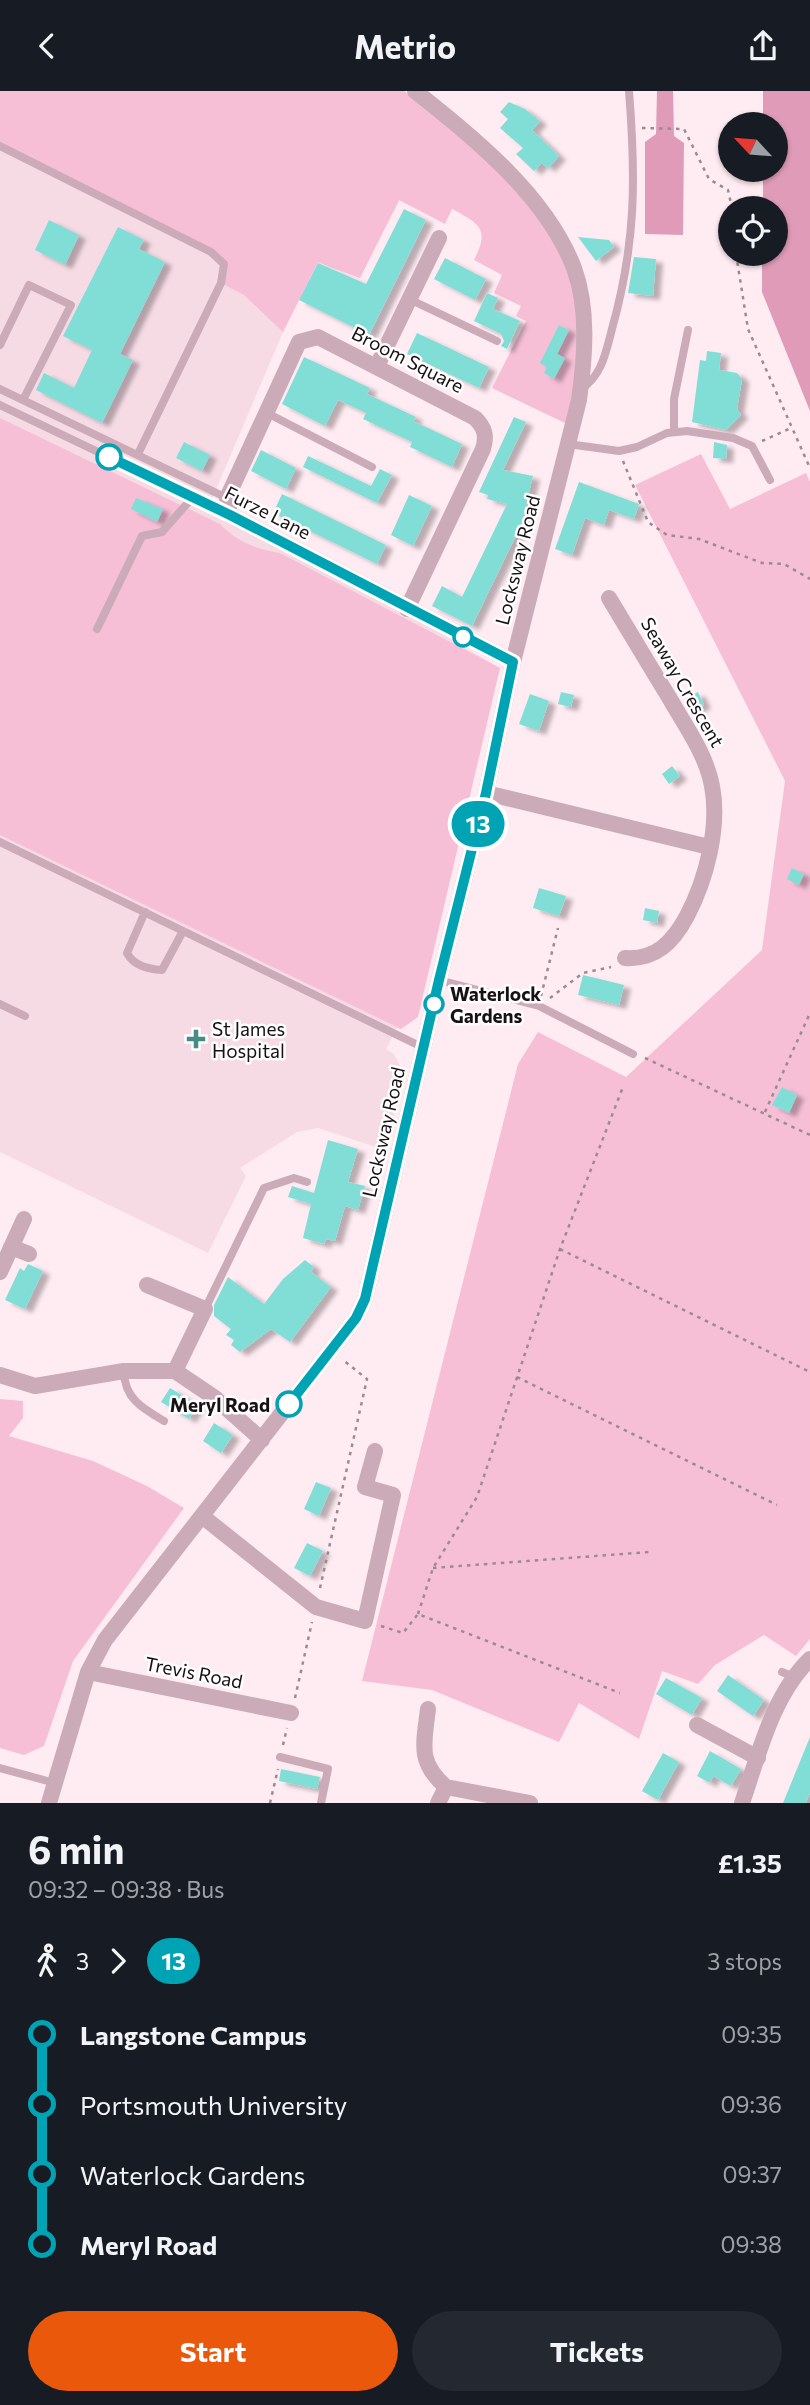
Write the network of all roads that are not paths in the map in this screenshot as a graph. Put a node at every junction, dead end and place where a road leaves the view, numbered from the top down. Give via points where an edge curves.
1 (415, 91) edge
2 (629, 91) edge
3 (0, 146) edge
4 (439, 238) dead end
5 (409, 299) junction
6 (688, 330) dead end
7 (497, 341) dead end
8 (0, 345) edge
9 (377, 366) junction
10 (0, 389) edge
11 (581, 389) junction
12 (23, 400) junction
13 (0, 405) edge
14 (267, 413) junction
15 (674, 432) junction
16 (568, 444) junction
17 (138, 454) junction
18 (372, 467) dead end
19 (769, 480) dead end
20 (193, 497) junction
21 (226, 498) junction
22 (230, 515) junction
23 (609, 598) dead end
24 (407, 608) junction
25 (97, 629) dead end
26 (513, 662) junction
27 (486, 793) junction
28 (0, 842) edge
29 (709, 847) junction
30 (145, 912) junction
31 (183, 931) junction
32 (625, 958) road end
33 (439, 980) junction
34 (0, 1004) edge
35 (25, 1016) dead end
36 (424, 1048) junction
37 (633, 1054) road end
38 (307, 1182) dead end
39 (24, 1219) dead end
40 (11, 1247) junction
41 (29, 1254) dead end
42 (0, 1272) edge
43 (147, 1285) dead end
44 (205, 1309) junction
45 (124, 1371) junction
46 (175, 1371) junction
47 (0, 1375) edge
48 (164, 1421) dead end
49 (261, 1440) junction
50 (375, 1451) dead end
51 (202, 1516) junction
52 (810, 1659) edge
53 (88, 1672) junction
54 (428, 1709) dead end
55 (292, 1713) road end
56 (697, 1725) dead end
57 (280, 1757) road end
58 (758, 1758) junction
59 (0, 1768) edge
60 (55, 1783) junction
61 (446, 1787) junction
62 (50, 1803) edge
63 (321, 1803) edge
64 (438, 1803) edge
65 (530, 1803) edge
66 (742, 1803) edge

1 - 11 street, Locksway Road via 516,182 564,249 582,300
2 - 11 lane via 634,158 631,250 604,358 596,376
3 - 17 lane via 201,246 224,264 221,283
4 - 5 street
5 - 7 lane
5 - 9 street
6 - 15 lane via 674,399
8 - 12 lane via 29,285 71,305
9 - 14 street, Broom Square via 318,337 299,342
9 - 24 street, Broom Square via 475,418 483,425 486,438
10 - 12 lane
11 - 16 street, Locksway Road
12 - 17 lane
13 - 20 lane, Furze Lane
14 - 18 lane
14 - 21 street, Broom Square
15 - 16 lane via 619,451
15 - 19 lane via 733,437 752,446
16 - 26 street, Locksway Road
17 - 21 lane
20 - 22 lane, Furze Lane
20 - 25 lane via 162,532 142,536
21 - 22 street
22 - 24 street, Furze Lane
23 - 29 street, Seaway Crescent via 705,762 714,802
24 - 26 street, Furze Lane
26 - 27 street, Locksway Road
27 - 29 street
27 - 33 street, Locksway Road
28 - 30 lane
29 - 32 street, Seaway Crescent via 694,901 673,939 652,956
30 - 31 lane
30 - 31 lane via 127,953 131,960 162,970
31 - 36 lane
33 - 36 street, Locksway Road
33 - 37 lane via 539,1006
34 - 35 lane
36 - 49 street, Locksway Road via 365,1299 356,1318
38 - 44 lane via 295,1178 264,1188
39 - 40 street
40 - 41 street
40 - 42 street
43 - 44 street
44 - 46 street
45 - 46 street
45 - 47 street via 35,1386
45 - 48 lane via 131,1398
46 - 49 street via 215,1398
49 - 51 street, Locksway Road
50 - 51 street via 365,1487 393,1495 365,1621 316,1607
51 - 53 street, Locksway Road via 105,1640
52 - 58 street via 787,1674
53 - 55 street, Trevis Road
53 - 60 street, Locksway Road
54 - 61 street via 423,1751 430,1774
56 - 58 street
57 - 63 lane via 328,1769
58 - 66 street
59 - 60 lane
60 - 62 street, Locksway Road
61 - 64 street
61 - 65 street

